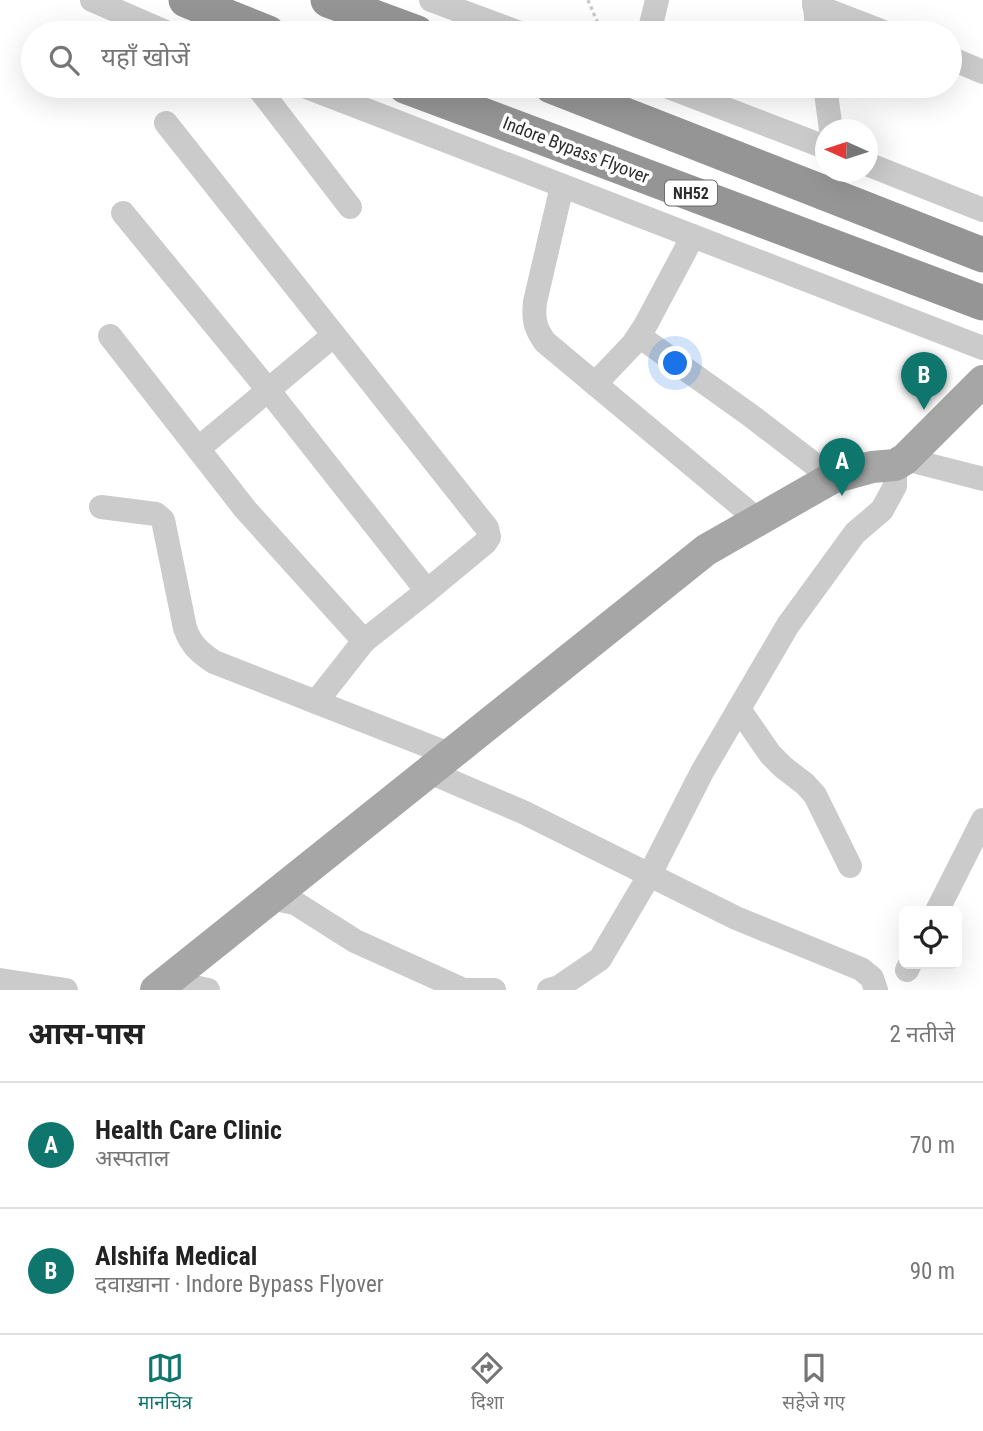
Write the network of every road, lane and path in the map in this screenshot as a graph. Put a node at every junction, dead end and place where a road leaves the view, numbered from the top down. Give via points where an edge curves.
1 (92, 0) edge
2 (186, 0) edge
3 (328, 0) edge
4 (431, 0) edge
5 (588, 0) edge
6 (657, 0) edge
7 (814, 2) edge
8 (140, 21) edge
9 (238, 21) edge
10 (385, 21) edge
11 (488, 21) edge
12 (597, 21) edge
13 (652, 21) edge
14 (816, 21) edge
15 (858, 21) edge
16 (962, 63) edge
17 (983, 72) edge
18 (266, 98) edge
19 (335, 98) edge
20 (437, 98) edge
21 (581, 98) edge
22 (697, 98) edge
23 (827, 98) edge
24 (830, 119) edge
25 (166, 123) dead end
26 (815, 143) edge
27 (878, 168) edge
28 (562, 186) junction
29 (349, 208) dead end
30 (983, 210) edge
31 (122, 213) dead end
32 (693, 236) junction
33 (983, 256) edge
34 (983, 303) edge
35 (334, 335) junction
36 (639, 336) junction
37 (110, 337) dead end
38 (983, 348) edge
39 (983, 381) edge
40 (595, 384) junction
41 (269, 391) junction
42 (199, 449) junction
43 (900, 462) junction
44 (832, 478) junction
45 (983, 479) edge
46 (101, 507) dead end
47 (758, 520) junction
48 (427, 592) junction
49 (364, 641) junction
50 (316, 702) junction
51 (739, 709) junction
52 (438, 763) junction
53 (983, 820) edge
54 (850, 866) dead end
55 (649, 876) junction
56 (269, 898) junction
57 (940, 906) edge
58 (0, 980) edge
59 (161, 985) edge
60 (459, 989) edge
61 (66, 990) edge
62 (208, 990) edge
63 (494, 990) edge
64 (549, 990) edge
65 (876, 990) edge

1 - 8 street
2 - 9 highway
3 - 10 highway
4 - 11 street
5 - 12 path
6 - 13 street
7 - 14 street
7 - 15 street
16 - 17 street
18 - 29 street
19 - 28 street
20 - 34 highway, Indore Bypass Flyover / NH52
21 - 33 highway
22 - 26 street
23 - 24 street
25 - 35 street
27 - 30 street
28 - 32 street
28 - 40 street via 535,302 536,329
31 - 41 street
32 - 36 street
32 - 38 street
35 - 41 street
35 - 48 street via 487,528 485,543
36 - 40 street
36 - 44 street
37 - 42 street
39 - 43 main road
40 - 47 street
41 - 42 street
41 - 48 street
42 - 49 street via 245,509
43 - 44 main road
43 - 45 street
43 - 51 street via 895,486 882,510 855,533 788,625
44 - 47 main road
46 - 50 street via 156,514 163,520 185,628 199,652
47 - 52 main road via 706,550
48 - 49 street
49 - 50 street
50 - 52 street
51 - 54 street via 770,754 815,795
51 - 55 street
52 - 55 street
52 - 56 main road
53 - 57 street
55 - 64 street via 600,959
55 - 65 street via 861,970 872,978
56 - 59 main road
56 - 60 street via 295,903 355,942
58 - 61 street
59 - 62 street
60 - 63 street

